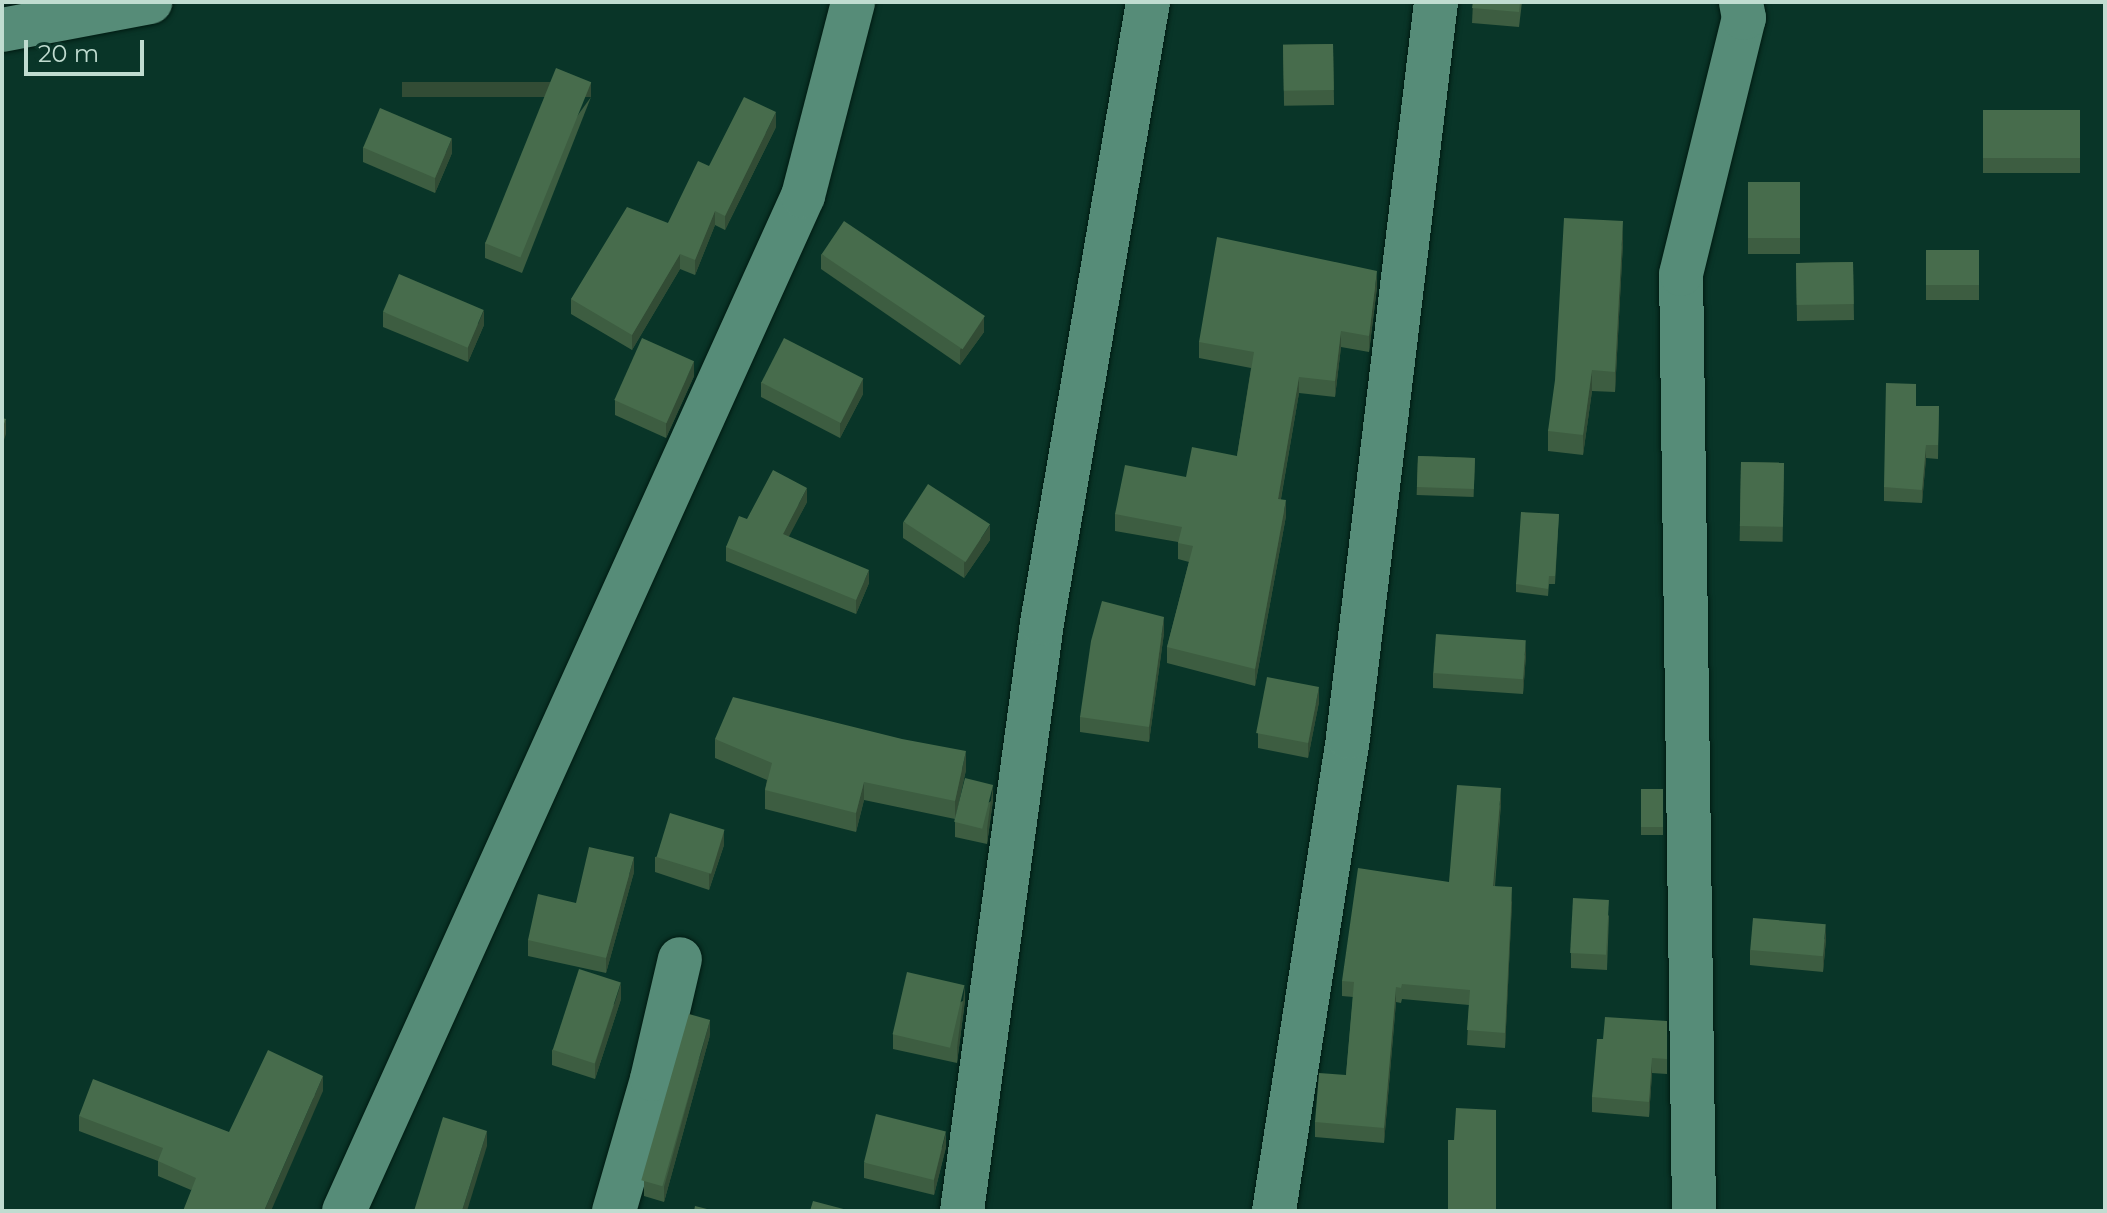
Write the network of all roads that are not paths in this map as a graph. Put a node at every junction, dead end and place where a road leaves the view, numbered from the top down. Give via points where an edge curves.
1 (853, 2) edge
2 (1148, 2) edge
3 (1436, 2) edge
4 (1741, 2) edge
5 (130, 4) edge
6 (2, 30) edge
7 (680, 959) dead end
8 (344, 1211) edge
9 (614, 1211) edge
10 (962, 1211) edge
11 (1274, 1211) edge
12 (1694, 1211) edge

1 - 8 street via 803,196
2 - 10 street via 1042,623
3 - 11 street via 1348,737
4 - 12 street via 1744,18 1681,274
5 - 6 street
7 - 9 street

